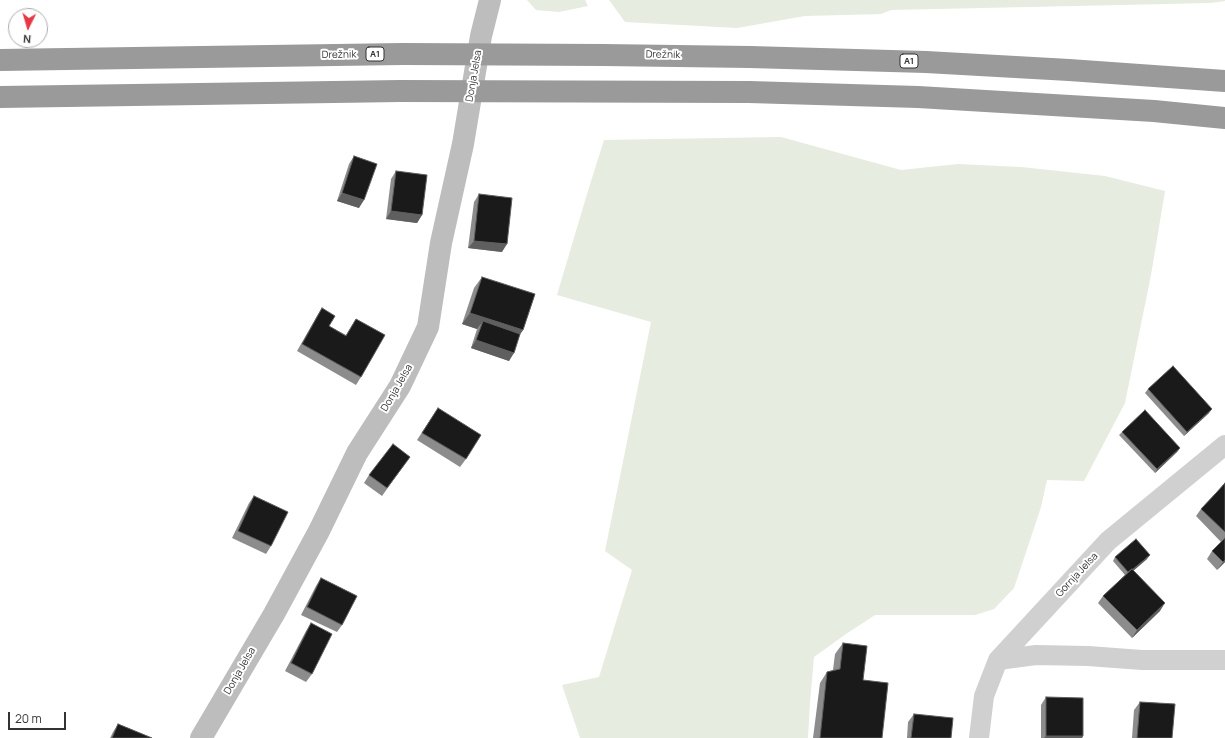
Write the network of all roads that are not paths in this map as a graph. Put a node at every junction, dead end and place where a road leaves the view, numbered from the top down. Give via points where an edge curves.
1 (490, 0) edge
2 (0, 60) edge
3 (1225, 81) edge
4 (0, 96) edge
5 (1225, 118) edge
6 (1225, 445) edge
7 (998, 660) junction
8 (1225, 660) edge
9 (201, 738) edge
10 (979, 738) edge

1 - 9 main road, Donja Jelsa via 441,243 428,328 400,386 357,452 319,531 278,607
2 - 3 highway, Drežnik / A1, bridge via 403,54 750,57 926,62
4 - 5 highway, bridge via 400,91 749,92 926,98 1154,111
6 - 7 street, Gornja Jelsa via 1108,541
7 - 8 street via 1036,654 1142,660
7 - 10 street, Gornja Jelsa via 984,696

